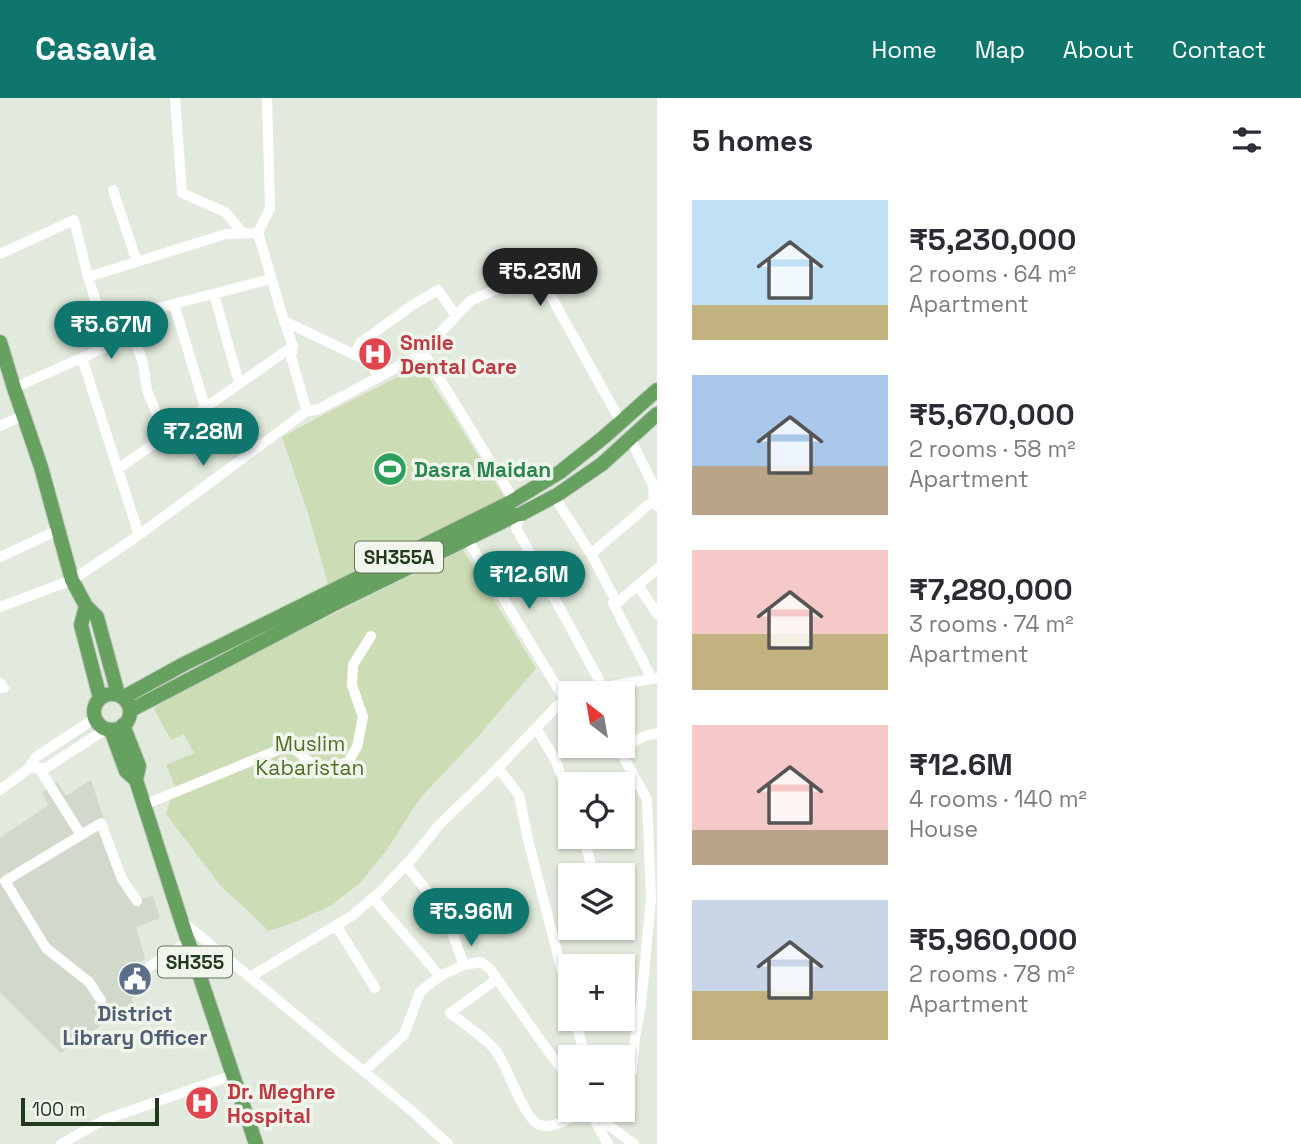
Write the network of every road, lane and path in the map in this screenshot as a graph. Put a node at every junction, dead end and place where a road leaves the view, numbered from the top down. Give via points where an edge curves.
1 (175, 98) edge
2 (267, 98) edge
3 (113, 190) dead end
4 (243, 233) junction
5 (258, 233) junction
6 (0, 254) edge
7 (137, 262) junction
8 (88, 277) junction
9 (271, 279) junction
10 (214, 294) junction
11 (174, 304) junction
12 (456, 316) junction
13 (284, 321) junction
14 (103, 322) junction
15 (0, 342) edge
16 (110, 345) junction
17 (293, 346) junction
18 (424, 353) junction
19 (354, 355) junction
20 (82, 358) junction
21 (379, 377) junction
22 (239, 383) junction
23 (13, 388) junction
24 (657, 390) edge
25 (205, 407) junction
26 (307, 411) junction
27 (657, 414) edge
28 (23, 416) junction
29 (621, 422) junction
30 (0, 426) edge
31 (162, 438) junction
32 (630, 438) junction
33 (118, 469) junction
34 (554, 496) junction
35 (514, 500) junction
36 (656, 503) edge
37 (521, 514) junction
38 (58, 530) junction
39 (139, 535) junction
40 (467, 539) junction
41 (591, 554) junction
42 (0, 557) edge
43 (657, 569) edge
44 (72, 580) junction
45 (638, 585) junction
46 (617, 603) junction
47 (86, 606) junction
48 (0, 607) edge
49 (299, 614) junction
50 (657, 614) edge
51 (371, 636) dead end
52 (654, 679) edge
53 (600, 681) edge
54 (635, 682) edge
55 (558, 683) edge
56 (100, 698) junction
57 (124, 700) junction
58 (558, 705) edge
59 (94, 719) junction
60 (113, 728) junction
61 (536, 728) junction
62 (657, 733) edge
63 (635, 740) edge
64 (624, 758) edge
65 (34, 768) junction
66 (498, 768) junction
67 (560, 772) edge
68 (0, 790) edge
69 (144, 805) junction
70 (652, 820) edge
71 (80, 835) junction
72 (406, 865) junction
73 (373, 898) junction
74 (137, 901) dead end
75 (181, 920) junction
76 (336, 925) junction
77 (188, 942) junction
78 (558, 956) edge
79 (464, 965) junction
80 (149, 967) dead end
81 (440, 976) junction
82 (250, 977) junction
83 (497, 979) junction
84 (375, 988) dead end
85 (101, 1000) dead end
86 (634, 1045) edge
87 (558, 1063) edge
88 (364, 1072) junction
89 (233, 1075) junction
90 (561, 1122) edge
91 (594, 1122) edge
92 (605, 1122) edge
93 (61, 1144) edge
94 (256, 1144) edge
95 (448, 1144) edge
96 (608, 1144) edge
97 (634, 1144) edge

1 - 4 street via 182,193 225,212
2 - 5 street via 270,208
3 - 7 street
4 - 5 street
4 - 7 street via 226,234
5 - 9 street
6 - 8 street via 74,220
7 - 8 street
8 - 14 street
9 - 10 street
9 - 13 street
10 - 11 street
10 - 22 street
11 - 14 street
11 - 25 street
12 - 18 street
12 - 19 street via 438,289 360,343
12 - 29 street via 470,301 537,271
13 - 17 street
13 - 19 street
14 - 16 street
15 - 23 main road
16 - 20 street
16 - 31 street via 133,335 147,390 162,425
17 - 22 street
17 - 26 street via 291,357
18 - 21 street
18 - 35 street
19 - 21 street via 370,362
20 - 23 street
20 - 33 street
21 - 26 street
22 - 25 street
23 - 28 main road
24 - 29 main road, SH355A
25 - 31 street
26 - 39 street
27 - 32 main road, SH355A
28 - 30 street
28 - 38 main road
29 - 32 main road
29 - 35 main road, SH355A via 560,472
31 - 33 street
32 - 34 main road, SH355A via 602,464
32 - 36 street via 653,485
33 - 39 street
34 - 37 main road, SH355A
34 - 41 street
35 - 37 main road
35 - 49 main road, SH355A
36 - 41 street
37 - 40 main road, SH355A
37 - 53 street via 516,528
38 - 42 street
38 - 44 main road
39 - 44 street
40 - 49 main road, SH355A
40 - 55 street
41 - 46 street
43 - 45 street
44 - 47 main road
44 - 48 street
45 - 46 street
45 - 50 street
46 - 52 street
47 - 56 main road via 82,625
47 - 57 main road via 97,617
49 - 57 main road, SH355A via 184,664
51 - 69 street via 353,666 352,685 363,717 357,747 348,762 319,770 290,745
52 - 54 street
56 - 57 main road via 109,694
56 - 59 main road
57 - 60 main road via 127,721
58 - 61 street
59 - 60 main road
59 - 65 street via 36,757
60 - 65 street via 46,768
60 - 69 main road, SH355 via 126,771 136,780
61 - 66 street
61 - 67 street
62 - 63 street
64 - 70 street via 647,799
65 - 68 street
65 - 71 street
66 - 72 street via 440,824
66 - 78 street via 519,794
69 - 75 main road, SH355
70 - 86 street via 651,898
71 - 74 street via 101,824 122,878
71 - 85 street via 5,881 46,947 89,982
72 - 73 street
72 - 79 street via 445,913
73 - 76 street
73 - 81 street
75 - 77 main road, SH355
75 - 82 street
76 - 82 street
76 - 84 street
77 - 80 street
77 - 89 main road, SH355
79 - 81 street
79 - 83 street via 481,962
81 - 88 street via 420,992 404,1035
82 - 88 street
83 - 87 street
83 - 90 street via 450,1013 495,1049 534,1122 552,1126
88 - 95 street
89 - 93 street via 104,1121
89 - 94 main road, SH355
91 - 96 street
92 - 97 street

